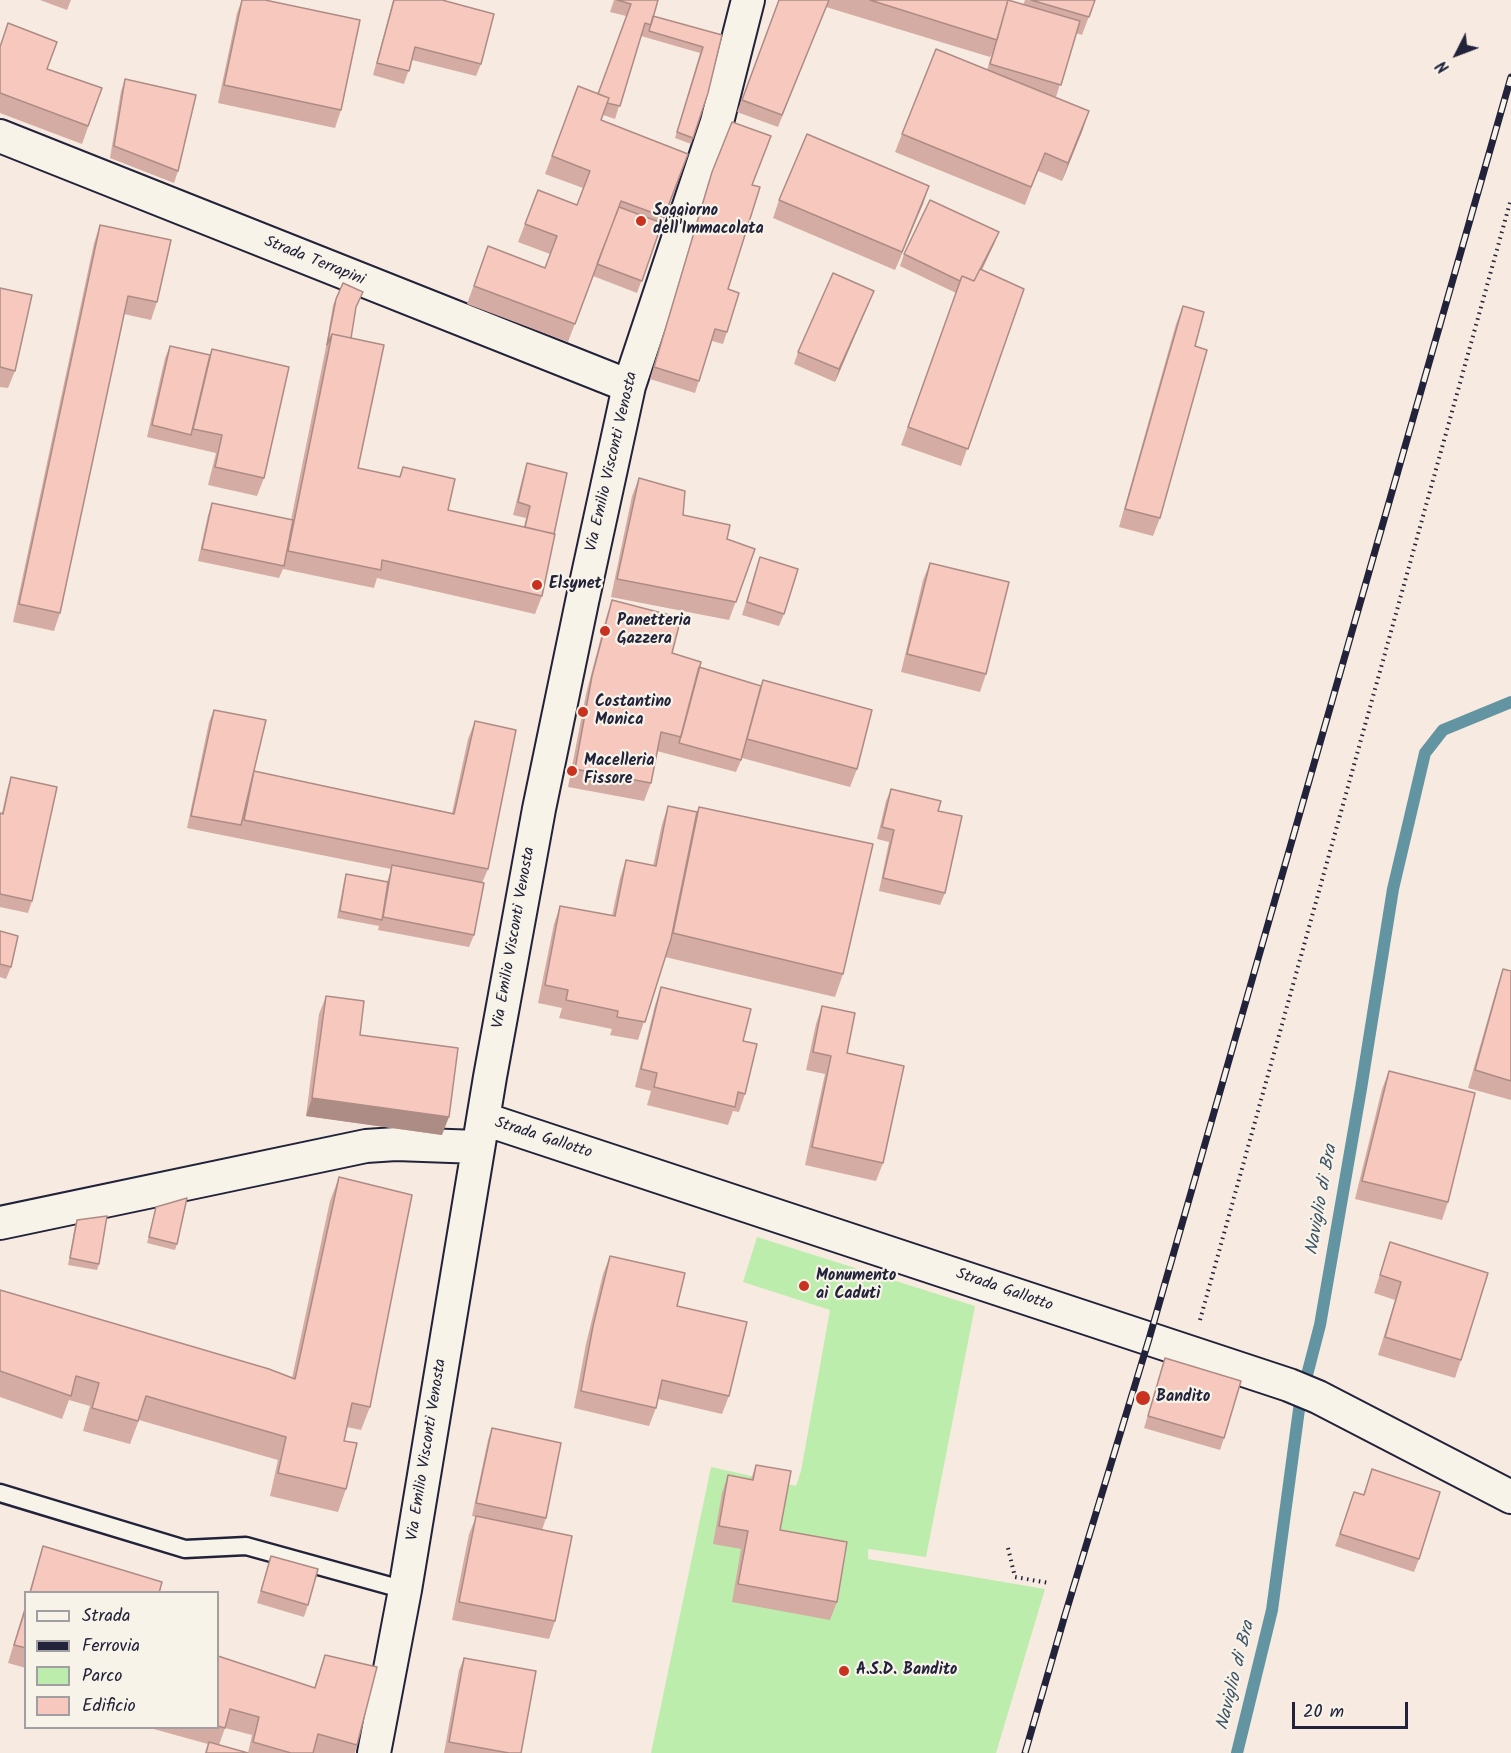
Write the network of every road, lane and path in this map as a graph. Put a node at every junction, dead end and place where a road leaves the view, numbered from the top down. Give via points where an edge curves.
1 (748, 0) edge
2 (0, 136) edge
3 (1511, 199) edge
4 (629, 387) junction
5 (481, 1133) junction
6 (0, 1223) edge
7 (1191, 1352) junction
8 (0, 1493) edge
9 (1511, 1497) edge
10 (1008, 1548) dead end
11 (1049, 1583) dead end
12 (405, 1590) junction
13 (374, 1753) edge

1 - 4 street, Via Emilio Visconti Venosta via 717,122
2 - 4 street, Strada Terrapini
3 - 7 path
4 - 5 street, Via Emilio Visconti Venosta via 539,809
5 - 6 street via 366,1146
5 - 7 street, Strada Gallotto via 1004,1291
5 - 12 street, Via Emilio Visconti Venosta
7 - 9 street, Strada Gallotto via 1318,1397
8 - 12 lane via 185,1550 246,1546
10 - 11 path via 1015,1577
12 - 13 street, Via Emilio Visconti Venosta

